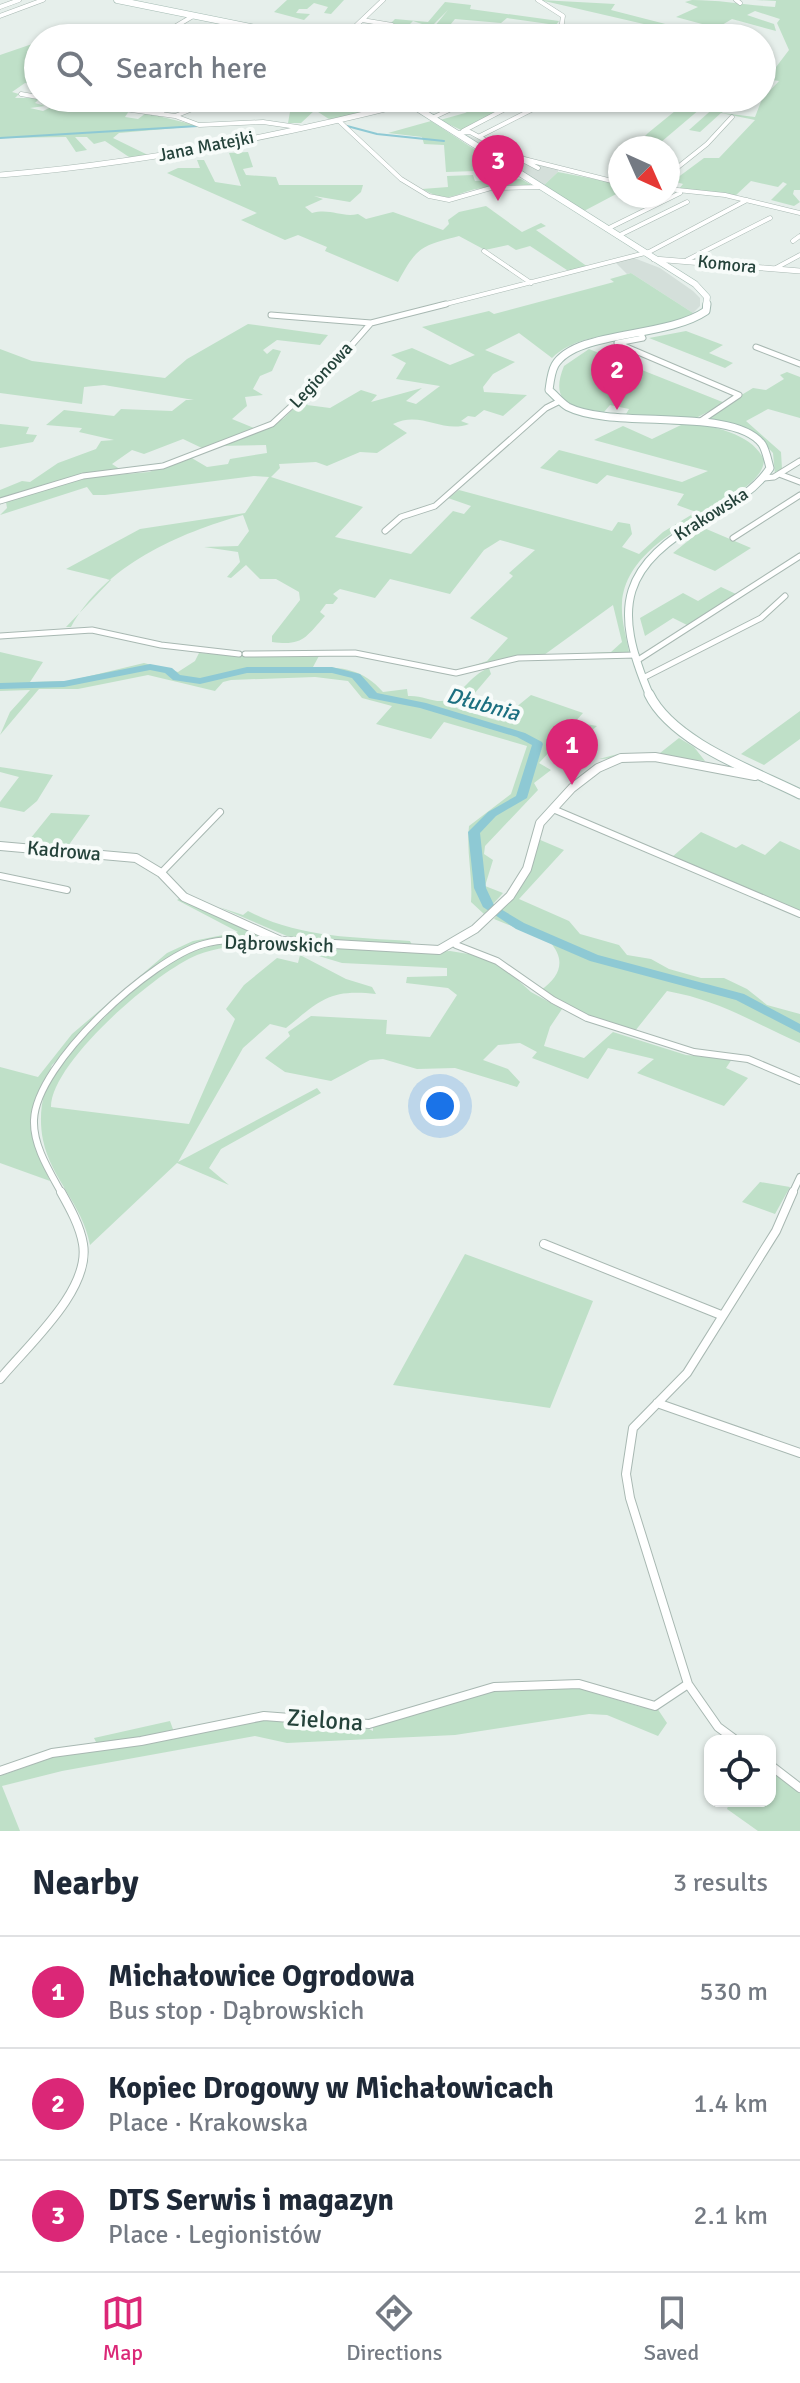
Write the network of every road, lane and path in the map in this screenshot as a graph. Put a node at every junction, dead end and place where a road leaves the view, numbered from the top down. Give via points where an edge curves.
1 (19, 0) edge
2 (43, 0) edge
3 (117, 0) edge
4 (148, 0) edge
5 (383, 0) edge
6 (538, 0) edge
7 (133, 5) junction
8 (0, 7) edge
9 (0, 16) edge
10 (193, 16) junction
11 (362, 20) junction
12 (180, 24) edge
13 (234, 24) edge
14 (357, 24) edge
15 (386, 24) edge
16 (562, 24) edge
17 (21, 94) dead end
18 (24, 94) edge
19 (144, 112) edge
20 (161, 112) edge
21 (185, 112) edge
22 (374, 112) edge
23 (423, 112) edge
24 (445, 112) edge
25 (498, 112) edge
26 (528, 112) edge
27 (152, 113) joint
28 (159, 114) junction
29 (175, 116) junction
30 (732, 117) dead end
31 (432, 118) junction
32 (339, 121) junction
33 (304, 128) junction
34 (459, 132) junction
35 (479, 137) junction
36 (524, 159) junction
37 (680, 165) edge
38 (538, 168) dead end
39 (0, 175) edge
40 (608, 180) edge
41 (542, 187) junction
42 (680, 191) edge
43 (747, 200) junction
44 (687, 202) dead end
45 (650, 208) edge
46 (800, 213) edge
47 (770, 218) dead end
48 (607, 229) junction
49 (618, 236) junction
50 (800, 236) edge
51 (793, 241) dead end
52 (484, 251) dead end
53 (645, 253) junction
54 (800, 255) edge
55 (654, 259) junction
56 (687, 260) junction
57 (774, 269) junction
58 (800, 271) edge
59 (531, 283) junction
60 (271, 315) dead end
61 (371, 323) junction
62 (641, 334) junction
63 (756, 347) dead end
64 (800, 364) edge
65 (558, 402) junction
66 (699, 422) junction
67 (800, 461) edge
68 (779, 474) junction
69 (764, 478) junction
70 (800, 482) edge
71 (800, 495) edge
72 (0, 501) edge
73 (385, 531) dead end
74 (733, 538) dead end
75 (800, 556) edge
76 (785, 596) dead end
77 (0, 636) edge
78 (637, 658) junction
79 (643, 678) junction
80 (763, 774) junction
81 (800, 794) edge
82 (553, 809) junction
83 (220, 812) dead end
84 (0, 846) edge
85 (161, 873) junction
86 (0, 876) edge
87 (67, 890) dead end
88 (800, 914) edge
89 (281, 941) junction
90 (456, 945) junction
91 (799, 1081) edge
92 (800, 1177) edge
93 (544, 1244) dead end
94 (721, 1315) junction
95 (0, 1379) edge
96 (657, 1403) junction
97 (800, 1453) edge
98 (688, 1684) junction
99 (729, 1735) edge
100 (776, 1770) edge
101 (0, 1771) edge
102 (800, 1788) edge

1 - 8 street
2 - 9 street
3 - 7 main road
4 - 7 street
5 - 11 street
6 - 16 street via 563,16
7 - 10 main road
10 - 12 street
10 - 13 main road
11 - 14 street
11 - 15 street
17 - 18 street
19 - 27 street
20 - 28 street
21 - 29 street
22 - 32 street, Jana Matejki
23 - 31 main road
24 - 31 street
25 - 34 street
26 - 35 street
27 - 28 street
28 - 29 street
29 - 33 street via 193,123 263,122
30 - 37 street
31 - 34 main road
32 - 33 street, Jana Matejki
32 - 41 street via 371,155 440,199 491,188
33 - 39 street, Jana Matejki via 88,168
34 - 35 street
34 - 41 main road
35 - 36 street
36 - 38 street
36 - 40 street
41 - 48 main road
42 - 43 street
43 - 46 street
43 - 53 street
44 - 49 street
45 - 48 street
47 - 56 street
48 - 49 main road
49 - 53 main road
50 - 51 street
52 - 59 street
53 - 55 main road
53 - 59 street
54 - 57 street
55 - 56 street, Komora
55 - 62 main road via 700,288 708,304 691,323
56 - 57 street, Komora
57 - 58 street, Komora
59 - 61 street
60 - 61 street
61 - 72 street, Legionowa via 272,424 163,466 83,476
62 - 65 main road via 590,342 562,355 549,384
62 - 66 street via 643,338 617,343 739,395
63 - 64 street
65 - 66 main road, Krakowska via 597,415
65 - 73 street via 435,506 401,517
66 - 69 main road, Krakowska via 735,430 760,445 770,460
67 - 68 street
68 - 69 street
68 - 70 street
69 - 78 main road, Krakowska via 671,538 642,565 627,608
71 - 74 street
75 - 78 street
76 - 79 street via 761,618
77 - 78 street via 108,631 161,645 242,654 355,653 456,673 518,658
78 - 79 main road, Krakowska
79 - 80 main road, Krakowska via 655,705 675,724
80 - 81 main road, Krakowska
80 - 82 street via 673,759 621,758 598,766
82 - 88 street
82 - 90 street via 536,831 525,874
83 - 85 street
84 - 85 street, Kadrowa via 128,856
85 - 89 street via 184,897
86 - 87 street
89 - 90 street, Dąbrowskich via 415,950
89 - 95 street, Dąbrowskich via 212,941 180,953 73,1045 51,1071 39,1093 34,1120 42,1156 83,1233 85,1272
90 - 91 street via 497,961 587,1018 694,1052 748,1059
92 - 94 street via 776,1231
93 - 94 street
94 - 96 street via 687,1373
96 - 97 street
96 - 98 street via 633,1428 626,1474
98 - 99 street
98 - 101 street, Zielona via 655,1706 579,1684 494,1687 369,1724 264,1716 52,1753
100 - 102 street

